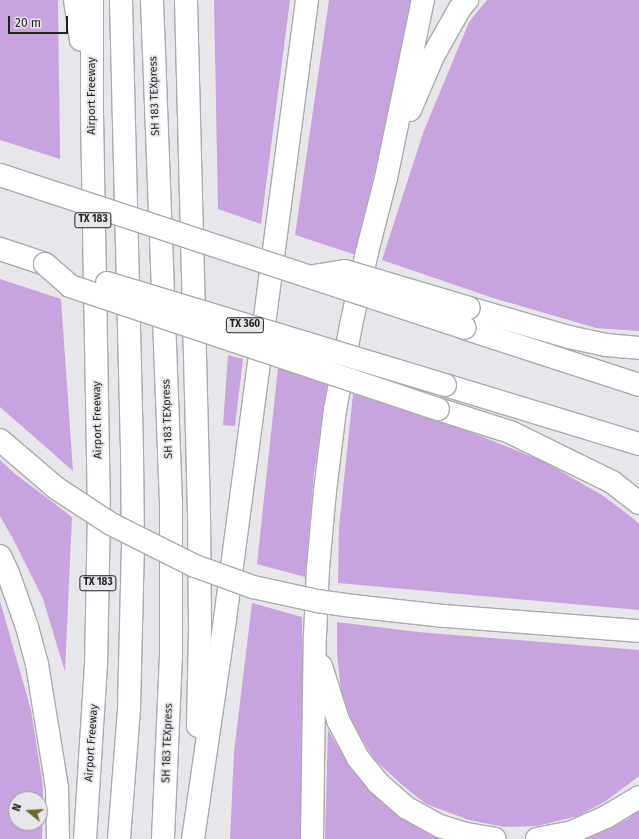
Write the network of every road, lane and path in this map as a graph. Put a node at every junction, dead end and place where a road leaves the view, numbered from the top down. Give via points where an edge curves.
1 (75, 0) edge
2 (92, 0) edge
3 (121, 0) edge
4 (152, 0) edge
5 (186, 0) edge
6 (307, 0) edge
7 (423, 0) edge
8 (467, 0) edge
9 (92, 114) junction
10 (0, 175) edge
11 (386, 178) junction
12 (0, 249) edge
13 (45, 264) junction
14 (466, 318) junction
15 (639, 348) edge
16 (639, 385) edge
17 (0, 440) edge
18 (639, 444) edge
19 (639, 503) edge
20 (0, 556) edge
21 (639, 631) edge
22 (315, 636) junction
23 (639, 797) edge
24 (58, 839) edge
25 (85, 839) edge
26 (119, 839) edge
27 (163, 839) edge
28 (192, 839) edge
29 (312, 839) edge
30 (495, 839) edge
31 (537, 839) edge

1 - 9 highway
2 - 9 highway, Airport Freeway / TX 183
3 - 26 highway, TX 183 via 132,563 129,708
4 - 27 highway, SH 183 TEXpress via 171,504 172,655
5 - 28 highway via 200,622
6 - 28 highway via 224,626
7 - 11 highway
8 - 11 highway via 433,56
9 - 25 highway, Airport Freeway / TX 183 via 99,574
10 - 14 highway, bridge via 308,276
11 - 22 highway via 367,252 335,410 324,491
12 - 13 highway, TX 360
13 - 18 highway, TX 360, bridge
13 - 19 highway, bridge via 70,286 510,432 612,482
14 - 15 highway via 606,346
14 - 16 highway
17 - 21 highway, bridge via 56,488 111,524 195,566 253,587 310,600 361,607 452,617
20 - 24 highway via 8,573 37,664 57,788
22 - 29 highway
22 - 30 highway via 324,679 338,720 358,758 378,783 407,808 440,826
23 - 31 highway via 606,817 572,832

